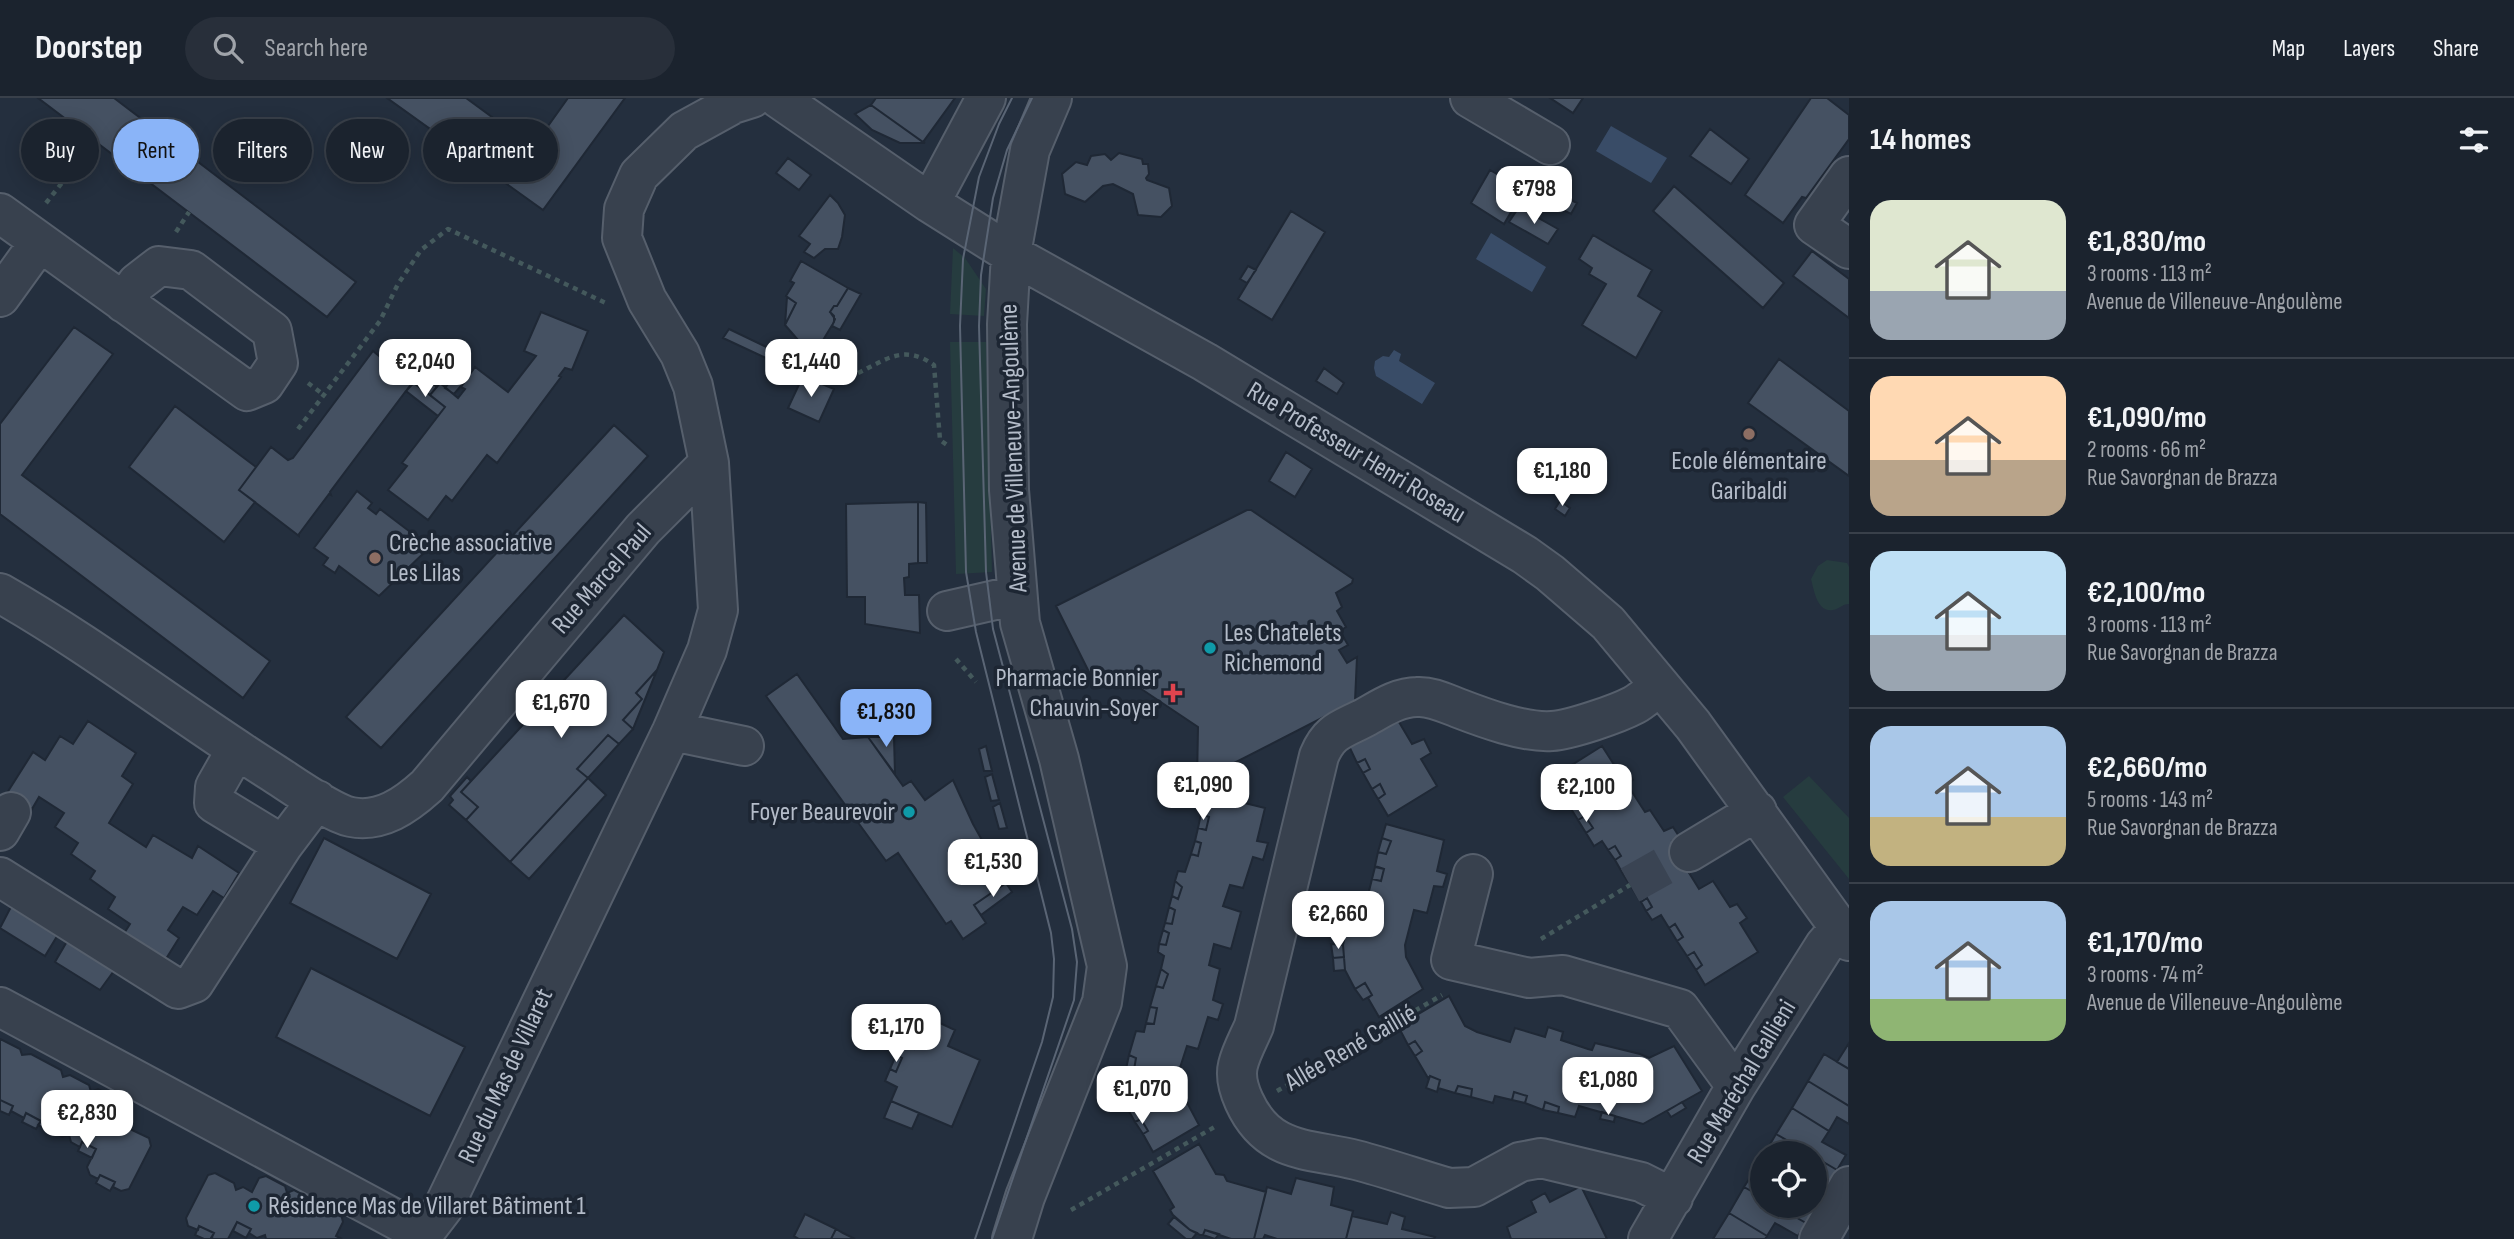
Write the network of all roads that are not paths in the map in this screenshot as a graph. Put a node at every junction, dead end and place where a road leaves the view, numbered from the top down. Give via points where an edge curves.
1 (752, 98) edge
2 (778, 98) edge
3 (986, 98) edge
4 (1052, 98) edge
5 (1470, 98) edge
6 (1550, 145) dead end
7 (1849, 176) edge
8 (930, 203) junction
9 (14, 227) edge
10 (1849, 249) edge
11 (1011, 254) junction
12 (0, 297) edge
13 (124, 303) dead end
14 (709, 463) junction
15 (0, 593) edge
16 (1017, 595) junction
17 (947, 611) dead end
18 (1660, 686) junction
19 (673, 730) junction
20 (744, 746) dead end
21 (236, 750) junction
22 (317, 800) junction
23 (1756, 811) junction
24 (283, 845) junction
25 (1689, 852) tunnel mouth
26 (1473, 874) dead end
27 (0, 877) edge
28 (1844, 935) edge
29 (0, 1007) edge
30 (1736, 1086) junction
31 (1849, 1186) edge
32 (1673, 1198) junction
33 (1012, 1239) edge
34 (1648, 1239) edge
35 (1819, 1239) edge

1 - 14 street via 684,131 639,175 624,209 622,238 647,300 680,354 693,386
2 - 8 street, Rue Professeur Henri Roseau
3 - 8 street
4 - 11 street, Avenue de Villeneuve-Angoulème via 1030,150
5 - 6 street
7 - 10 street via 1814,225
8 - 11 street, Rue Professeur Henri Roseau
9 - 12 street
9 - 13 street
11 - 16 street, Avenue de Villeneuve-Angoulème via 1009,490
11 - 18 street, Rue Professeur Henri Roseau via 1205,362 1525,555 1608,623
14 - 19 street, Rue du Mas de Villaret via 718,610 707,650
14 - 22 street, Rue Marcel Paul via 643,530 427,786 404,806 376,818 350,817
15 - 21 street, Rue Marcel Paul via 88,646
16 - 17 street
16 - 33 street, Avenue de Villeneuve-Angoulème via 1020,623 1059,759 1108,966 1102,1002
18 - 23 street, Rue Professeur Henri Roseau
18 - 32 street via 1634,705 1552,731 1531,730 1417,696 1385,706 1326,741 1254,1026 1237,1066 1238,1088 1247,1108 1273,1139 1291,1146 1449,1188 1474,1187 1520,1162 1541,1158 1641,1182
19 - 20 street
19 - 29 street, Rue du Mas de Villaret via 443,1208 423,1234
21 - 22 street, Rue Marcel Paul
21 - 24 street via 215,787 214,803
22 - 24 street
23 - 25 street
23 - 28 street, Rue Professeur Henri Roseau
24 - 27 street via 194,984 178,989
26 - 30 street via 1451,960 1529,978 1563,975 1680,1009
28 - 30 street, Rue Maréchal Gallieni via 1825,945
30 - 32 street, Rue Maréchal Gallieni
31 - 35 street
32 - 34 street, Rue Maréchal Gallieni

